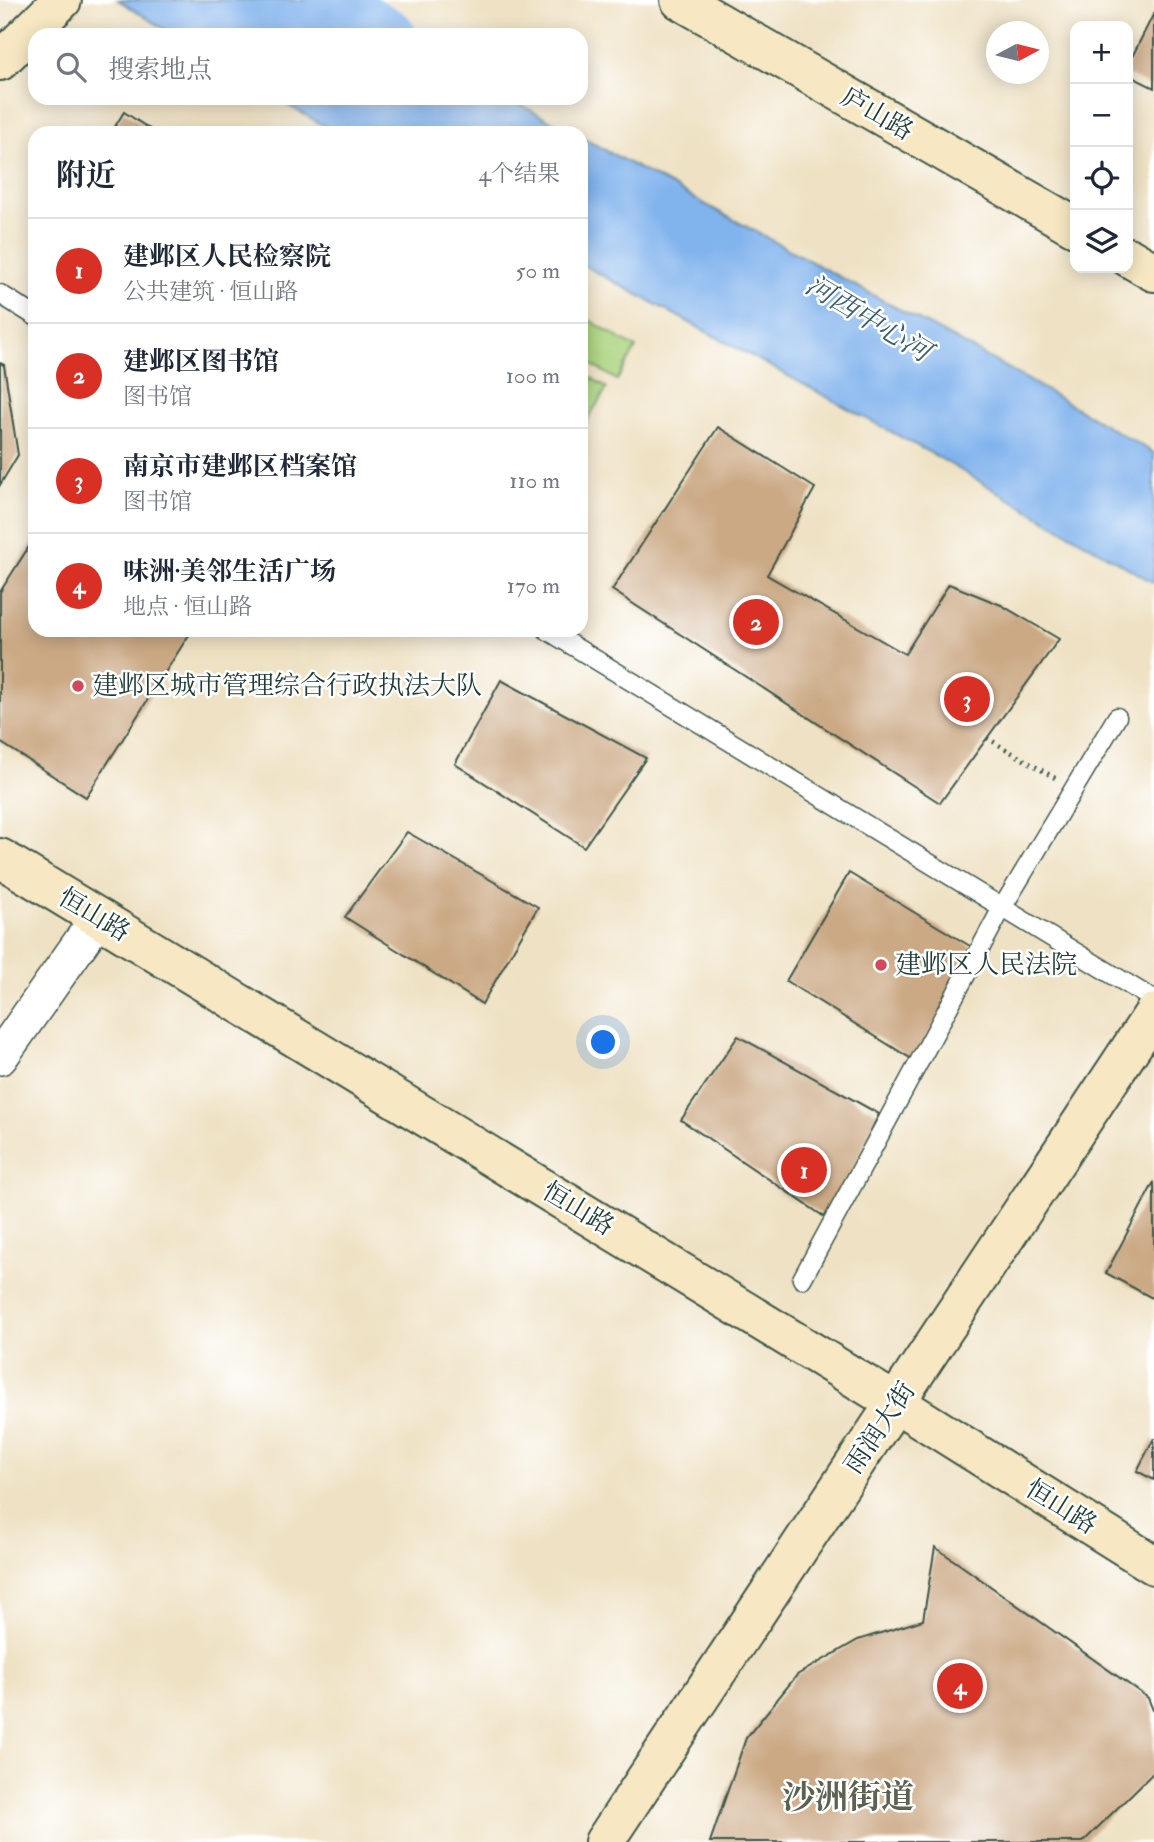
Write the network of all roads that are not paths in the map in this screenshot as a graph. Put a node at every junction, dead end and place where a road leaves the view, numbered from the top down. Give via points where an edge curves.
1 (62, 0) edge
2 (680, 0) edge
3 (34, 28) edge
4 (28, 33) edge
5 (0, 61) edge
6 (1070, 224) edge
7 (1133, 260) edge
8 (1154, 272) edge
9 (0, 294) edge
10 (28, 312) edge
11 (558, 637) edge
12 (1117, 717) dead end
13 (0, 858) edge
14 (1002, 908) junction
15 (98, 918) junction
16 (1154, 1000) edge
17 (1154, 1013) edge
18 (0, 1057) edge
19 (802, 1279) dead end
20 (896, 1403) junction
21 (1154, 1565) edge
22 (604, 1842) edge

1 - 3 street
2 - 6 street, 庐山路
4 - 5 street
7 - 8 street
9 - 10 lane
11 - 14 lane
12 - 14 lane
13 - 15 street, 恒山路
14 - 16 lane
14 - 19 lane
15 - 18 street
15 - 20 street, 恒山路
17 - 20 street, 雨润大街
20 - 21 street, 恒山路
20 - 22 street, 雨润大街

